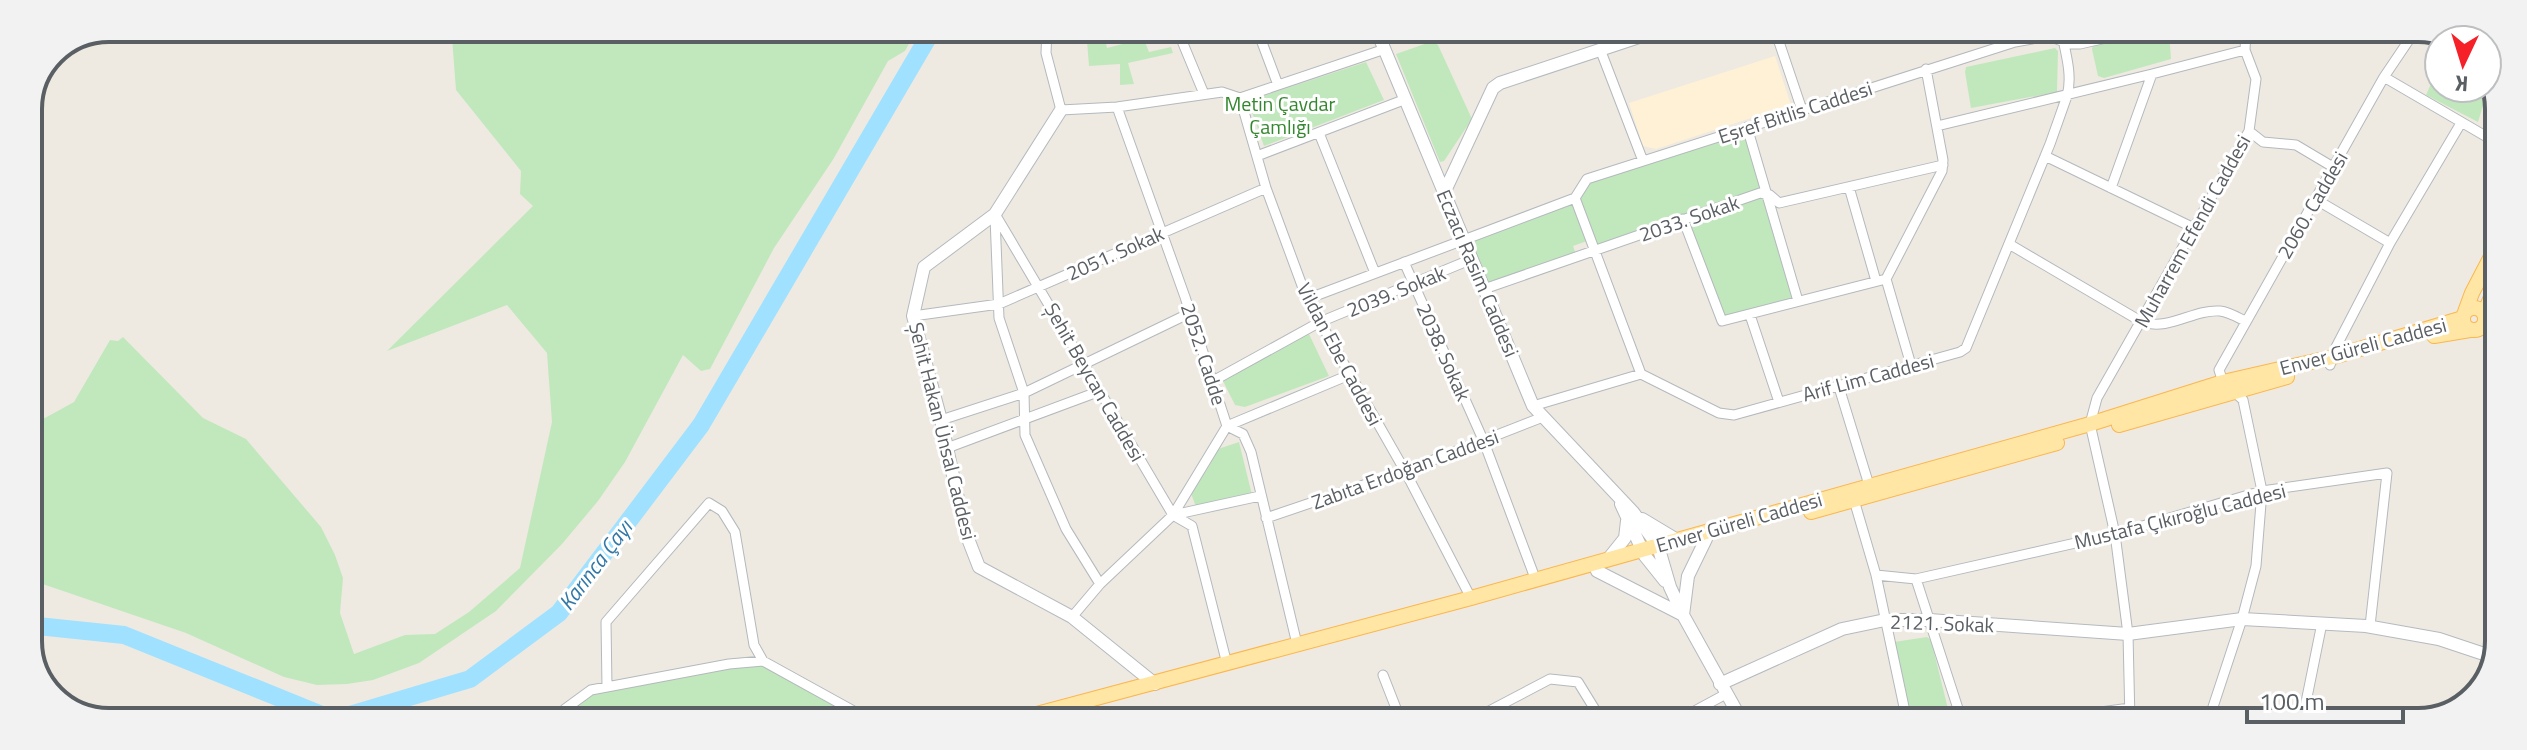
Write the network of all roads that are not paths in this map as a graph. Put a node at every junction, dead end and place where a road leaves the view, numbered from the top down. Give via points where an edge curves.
1 (1046, 42) edge
2 (1182, 42) edge
3 (1262, 42) edge
4 (1382, 42) edge
5 (1622, 42) edge
6 (1779, 42) edge
7 (2015, 42) edge
8 (2063, 42) joint
9 (2089, 42) edge
10 (2245, 42) edge
11 (2408, 42) edge
12 (1385, 49) junction
13 (1600, 49) junction
14 (2245, 50) junction
15 (1926, 69) junction
16 (2152, 74) junction
17 (2384, 77) junction
18 (1278, 85) junction
19 (1204, 94) junction
20 (2067, 96) junction
21 (1240, 98) junction
22 (1406, 99) junction
23 (1117, 107) junction
24 (1061, 110) junction
25 (1802, 110) junction
26 (2461, 123) junction
27 (1937, 126) junction
28 (1747, 127) junction
29 (2249, 131) junction
30 (1319, 133) junction
31 (2485, 136) edge
32 (1257, 156) junction
33 (2045, 156) junction
34 (1643, 161) junction
35 (1943, 165) junction
36 (2333, 167) junction
37 (1849, 187) junction
38 (1266, 188) junction
39 (2111, 188) junction
40 (1444, 193) junction
41 (1766, 194) junction
42 (1575, 198) junction
43 (2315, 199) junction
44 (995, 214) junction
45 (1683, 219) junction
46 (2196, 229) junction
47 (1162, 231) junction
48 (1463, 240) junction
49 (2390, 243) junction
50 (2009, 244) junction
51 (1595, 250) junction
52 (1472, 259) junction
53 (1404, 262) junction
54 (2485, 268) edge
55 (1375, 273) junction
56 (1881, 280) junction
57 (1413, 283) junction
58 (1040, 287) junction
59 (1484, 289) junction
60 (1307, 299) junction
61 (1798, 301) junction
62 (999, 304) junction
63 (1190, 313) junction
64 (2484, 314) edge
65 (1750, 315) junction
66 (913, 316) junction
67 (2245, 321) junction
68 (1320, 322) junction
69 (2142, 322) junction
70 (2469, 322) junction
71 (2485, 328) edge
72 (2332, 361) junction
73 (1085, 365) junction
74 (1911, 365) junction
75 (1641, 374) junction
76 (1349, 375) junction
77 (1213, 381) junction
78 (1838, 384) junction
79 (2229, 387) junction
80 (1100, 391) junction
81 (1024, 393) junction
82 (1779, 402) junction
83 (1533, 406) junction
84 (1543, 417) junction
85 (1025, 419) junction
86 (941, 420) junction
87 (1227, 426) junction
88 (2091, 429) junction
89 (1484, 442) junction
90 (947, 448) junction
91 (1405, 471) junction
92 (1869, 485) junction
93 (2262, 491) junction
94 (1260, 496) junction
95 (1854, 500) junction
96 (1629, 513) junction
97 (1173, 515) junction
98 (1266, 518) junction
99 (2115, 534) junction
100 (1706, 539) junction
101 (1677, 540) junction
102 (1651, 551) junction
103 (1609, 558) junction
104 (1597, 571) junction
105 (1876, 575) junction
106 (1535, 578) junction
107 (1916, 579) junction
108 (1100, 584) junction
109 (1471, 598) junction
110 (1683, 615) junction
111 (1072, 617) junction
112 (2242, 619) junction
113 (1885, 620) junction
114 (1929, 620) junction
115 (2322, 623) junction
116 (2370, 626) junction
117 (2128, 634) junction
118 (1297, 644) junction
119 (2484, 654) edge
120 (763, 661) junction
121 (1227, 664) junction
122 (1383, 675) dead end
123 (1155, 684) junction
124 (607, 687) junction
125 (1723, 689) junction
126 (566, 708) edge
127 (848, 708) edge
128 (1061, 708) edge
129 (1095, 708) edge
130 (1396, 708) edge
131 (1495, 708) edge
132 (1594, 708) edge
133 (1695, 708) edge
134 (1734, 708) edge
135 (1904, 708) edge
136 (1958, 708) edge
137 (2130, 708) edge
138 (2213, 708) edge
139 (2305, 708) edge

1 - 24 street
2 - 19 street
3 - 18 street
4 - 12 main road, Eczacı Rasim Caddesi
5 - 13 main road
6 - 25 street
7 - 15 street, Eşref Bitlis Caddesi
8 - 9 street, Eşref Bitlis Caddesi
8 - 20 street, Arif Lim Caddesi
10 - 14 street, Muharrem Efendi Caddesi
11 - 17 street, 2060. Caddesi
12 - 18 street
12 - 22 main road, Eczacı Rasim Caddesi
13 - 34 street
13 - 40 main road via 1493,88
14 - 16 street
14 - 29 street, Muharrem Efendi Caddesi via 2256,79
15 - 25 street, Eşref Bitlis Caddesi
15 - 27 street
16 - 20 street
16 - 39 street
17 - 26 street
17 - 36 street, 2060. Caddesi
18 - 21 street
19 - 21 street
19 - 23 street
20 - 27 street
20 - 33 street, Arif Lim Caddesi
21 - 32 street, Vildan Ebe Caddesi
22 - 30 street
22 - 40 main road, Eczacı Rasim Caddesi
23 - 24 street
23 - 47 street, 2052. Cadde
24 - 44 main road
25 - 28 street, Eşref Bitlis Caddesi
26 - 31 street
26 - 49 street
27 - 35 street
28 - 34 street, Eşref Bitlis Caddesi
28 - 41 street
29 - 36 street via 2263,142 2296,145
29 - 46 street, Muharrem Efendi Caddesi
30 - 32 street
30 - 55 street
32 - 38 street, Vildan Ebe Caddesi
33 - 39 street
33 - 50 street, Arif Lim Caddesi
34 - 42 street, Eşref Bitlis Caddesi via 1587,179
35 - 37 street, 2033. Sokak
35 - 56 street
36 - 43 street, 2060. Caddesi
37 - 41 street, 2033. Sokak via 1779,203
37 - 56 street
38 - 47 street, 2051. Sokak
38 - 60 street, Vildan Ebe Caddesi
39 - 46 street
40 - 48 main road, Eczacı Rasim Caddesi
41 - 45 street, 2033. Sokak
41 - 61 street
42 - 48 street, Eşref Bitlis Caddesi
42 - 51 street
43 - 49 street
43 - 67 street, 2060. Caddesi
44 - 58 street, Şehit Beycan Caddesi
44 - 62 street
44 - 66 main road, Şehit Hakan Ünsal Caddesi via 924,267
45 - 51 street, 2033. Sokak
45 - 65 street via 1719,319
46 - 69 street, Muharrem Efendi Caddesi
47 - 58 street, 2051. Sokak
47 - 63 street, 2052. Cadde
48 - 52 main road, Eczacı Rasim Caddesi
48 - 53 street, Eşref Bitlis Caddesi
49 - 72 street
50 - 69 street
50 - 74 street, Arif Lim Caddesi via 1966,348
51 - 59 street, 2033. Sokak
51 - 75 street
52 - 57 street, 2039. Sokak
52 - 59 main road, Eczacı Rasim Caddesi
53 - 55 street, Eşref Bitlis Caddesi
53 - 57 street, 2038. Sokak
54 - 70 main road via 2472,293
55 - 60 street, Eşref Bitlis Caddesi
56 - 61 street
56 - 74 street
57 - 68 street, 2039. Sokak
57 - 89 street, 2038. Sokak
58 - 62 street, 2051. Sokak
58 - 73 street, Şehit Beycan Caddesi
59 - 83 main road, Eczacı Rasim Caddesi
60 - 68 street, Vildan Ebe Caddesi
61 - 65 street
62 - 66 street, 2051. Sokak
62 - 81 street
63 - 73 street
63 - 77 street, 2052. Cadde
64 - 70 main road via 2485,321
65 - 82 street
66 - 86 main road, Şehit Hakan Ünsal Caddesi
67 - 69 street via 2217,311 2169,323
67 - 79 street, 2060. Caddesi via 2219,370
68 - 76 street, Vildan Ebe Caddesi
68 - 77 street, 2039. Sokak
69 - 88 street, Muharrem Efendi Caddesi via 2097,398
70 - 71 street
70 - 72 main road, Enver Güreli Caddesi
72 - 79 main road, Enver Güreli Caddesi
73 - 80 street, Şehit Beycan Caddesi
73 - 81 street
74 - 78 street, Arif Lim Caddesi
75 - 82 street, Arif Lim Caddesi via 1728,416
75 - 83 street
76 - 87 street
76 - 91 street, Vildan Ebe Caddesi
77 - 87 street, 2052. Cadde
78 - 82 street, Arif Lim Caddesi
78 - 92 street
79 - 88 main road, Enver Güreli Caddesi
79 - 93 street via 2243,400
80 - 85 street
80 - 97 street, Şehit Beycan Caddesi
81 - 85 street
81 - 86 street
83 - 84 main road, Eczacı Rasim Caddesi
84 - 89 street, Zabıta Erdoğan Caddesi
84 - 96 main road, Eczacı Rasim Caddesi
85 - 90 street
85 - 108 street via 1025,435 1066,529
86 - 90 main road, Şehit Hakan Ünsal Caddesi
87 - 94 street, 2052. Cadde via 1243,434
87 - 97 street
88 - 92 main road, Enver Güreli Caddesi
88 - 95 main road, Enver Güreli Caddesi
88 - 99 street
89 - 91 street, Zabıta Erdoğan Caddesi
89 - 106 street, 2038. Sokak
90 - 111 main road, Şehit Hakan Ünsal Caddesi via 965,531 979,567
91 - 98 street, Zabıta Erdoğan Caddesi
91 - 109 street, Vildan Ebe Caddesi
92 - 101 main road, Enver Güreli Caddesi
93 - 99 street, Mustafa Çıkıroğlu Caddesi
93 - 112 street via 2256,566
93 - 116 street, Mustafa Çıkıroğlu Caddesi via 2387,473
94 - 97 street
94 - 98 street, 2052. Cadde
95 - 100 main road, Enver Güreli Caddesi
95 - 105 street
96 - 101 main road
96 - 102 main road, Eczacı Rasim Caddesi
96 - 103 main road via 1627,535
97 - 108 street
97 - 121 street, Şehit Beycan Caddesi via 1192,526
98 - 118 street, 2052. Cadde
99 - 107 street, Mustafa Çıkıroğlu Caddesi
99 - 117 street
100 - 102 main road, Enver Güreli Caddesi
100 - 110 main road via 1688,576
101 - 102 main road, Enver Güreli Caddesi
102 - 103 main road, Enver Güreli Caddesi
102 - 104 main road, Enver Güreli Caddesi
102 - 110 main road, Eczacı Rasim Caddesi
103 - 106 main road, Enver Güreli Caddesi
104 - 110 main road
104 - 129 main road, Enver Güreli Caddesi
105 - 107 street, Mustafa Çıkıroğlu Caddesi
105 - 113 street
106 - 109 main road, Enver Güreli Caddesi
107 - 114 street
108 - 111 street
109 - 118 main road, Enver Güreli Caddesi
110 - 125 main road, Eczacı Rasim Caddesi
111 - 123 main road, Şehit Hakan Ünsal Caddesi
112 - 115 main road, 2121. Sokak
112 - 117 main road, 2121. Sokak
112 - 138 street
113 - 114 main road, 2121. Sokak
113 - 125 main road, 2121. Sokak via 1842,629
113 - 135 street
114 - 117 main road, 2121. Sokak
114 - 136 street
115 - 116 main road, 2121. Sokak
115 - 139 street
116 - 119 main road, 2121. Sokak
117 - 137 street
118 - 121 main road, Enver Güreli Caddesi
120 - 124 street
120 - 124 street via 754,645 735,532 722,511 709,503 606,622
120 - 127 street
121 - 123 main road, Enver Güreli Caddesi
122 - 130 street
123 - 128 main road, Enver Güreli Caddesi
124 - 126 street via 591,690
125 - 133 street
125 - 134 main road, Eczacı Rasim Caddesi
131 - 132 street via 1550,679 1578,682

